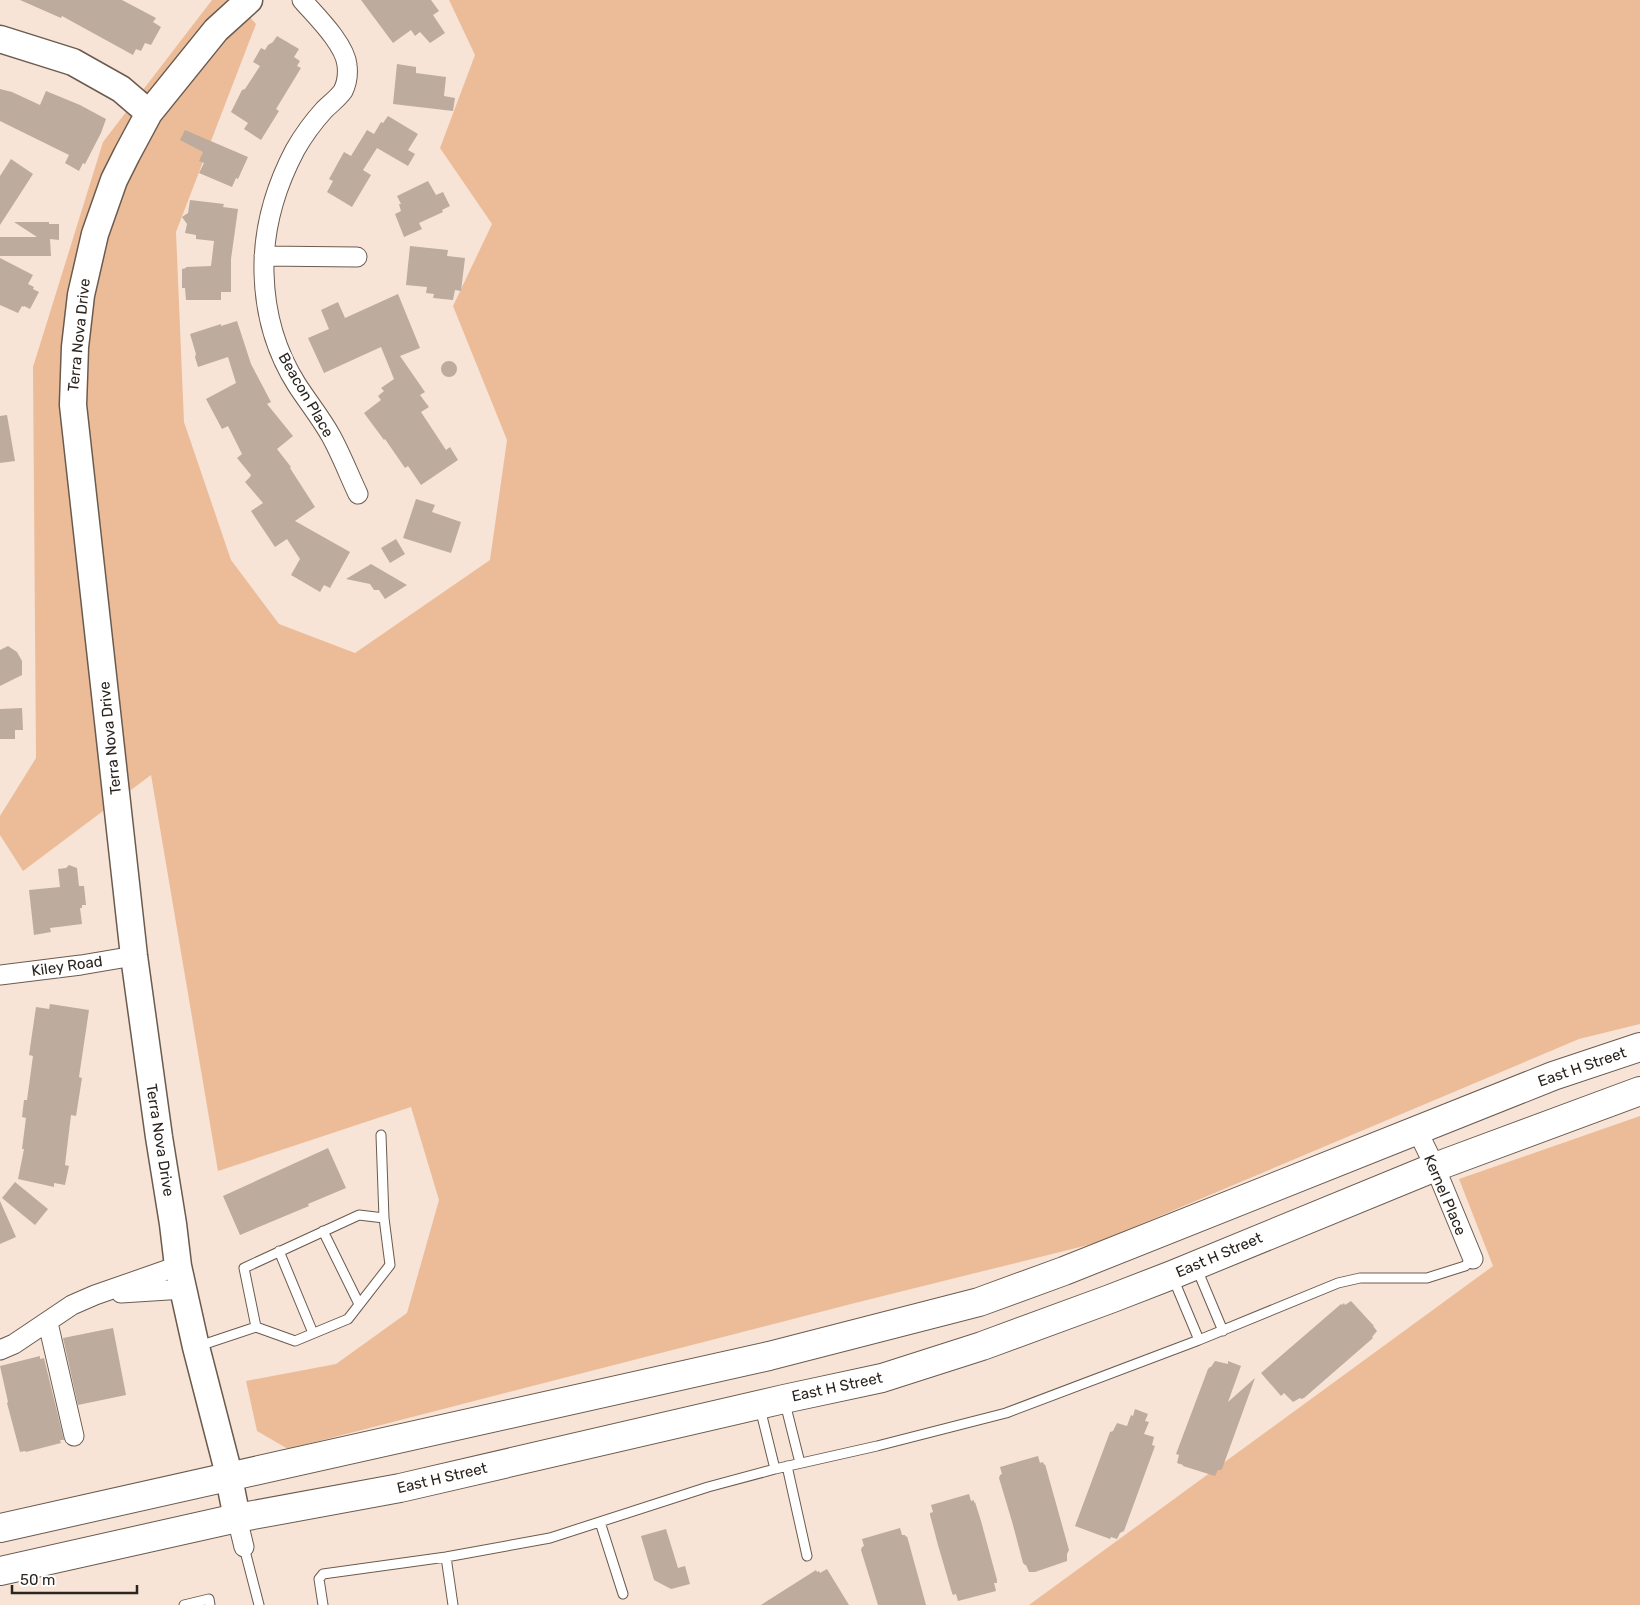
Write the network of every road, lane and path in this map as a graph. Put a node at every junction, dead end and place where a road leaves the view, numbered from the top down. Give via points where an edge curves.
1 (248, 0) edge
2 (302, 0) edge
3 (0, 38) edge
4 (149, 113) junction
5 (264, 256) junction
6 (357, 257) dead end
7 (358, 494) dead end
8 (134, 956) junction
9 (0, 976) edge
10 (1640, 1047) edge
11 (1640, 1091) edge
12 (1417, 1130) junction
13 (381, 1135) dead end
14 (1435, 1167) junction
15 (384, 1218) junction
16 (323, 1231) junction
17 (279, 1251) junction
18 (1472, 1259) joint
19 (1184, 1270) junction
20 (181, 1277) junction
21 (359, 1304) junction
22 (48, 1323) junction
23 (256, 1327) junction
24 (1223, 1330) junction
25 (313, 1333) junction
26 (1199, 1340) junction
27 (196, 1347) junction
28 (0, 1350) edge
29 (772, 1402) junction
30 (74, 1436) dead end
31 (800, 1463) junction
32 (787, 1466) junction
33 (775, 1469) junction
34 (229, 1476) junction
35 (237, 1518) junction
36 (600, 1522) junction
37 (0, 1528) edge
38 (244, 1547) joint
39 (807, 1556) dead end
40 (446, 1557) junction
41 (0, 1571) edge
42 (623, 1594) dead end
43 (184, 1605) edge
44 (210, 1605) edge
45 (259, 1605) edge
46 (323, 1605) edge
47 (453, 1605) edge

1 - 4 street, Terra Nova Drive via 216,30
2 - 5 street, Beacon Place via 343,49 347,63 346,81 342,91 301,141 284,174 271,211
3 - 4 street via 73,62 121,89
4 - 8 street, Terra Nova Drive via 114,180 87,261 75,347 73,405
5 - 6 street
5 - 7 street, Beacon Place via 269,319 279,348 297,384 331,436
8 - 9 street, Kiley Road
8 - 20 street, Terra Nova Drive
10 - 12 main road, East H Street via 1566,1071
11 - 14 main road, East H Street
12 - 14 street, Kernel Place
12 - 34 main road, East H Street via 979,1302 769,1356
13 - 15 lane
14 - 18 street, Kernel Place
14 - 19 main road, East H Street
15 - 16 lane via 359,1215
15 - 21 lane via 390,1265
16 - 17 lane
16 - 21 lane
17 - 23 lane via 244,1268
17 - 25 lane
18 - 24 lane via 1466,1266 1427,1278 1360,1278 1338,1283
19 - 24 lane
19 - 26 lane
19 - 29 main road, East H Street via 982,1346 882,1378
20 - 22 street via 95,1295 72,1305
20 - 27 street, Terra Nova Drive
21 - 25 lane via 348,1319
22 - 28 street
22 - 30 street
23 - 25 lane via 295,1341
23 - 27 lane
24 - 26 lane
26 - 31 lane via 1006,1412
27 - 34 street, Terra Nova Drive
29 - 31 lane
29 - 33 lane
29 - 35 main road, East H Street via 400,1488
31 - 32 lane
32 - 33 lane
32 - 39 lane
33 - 36 lane via 708,1486
34 - 35 street, Terra Nova Drive
34 - 37 main road, East H Street
35 - 38 street
35 - 41 main road, East H Street
36 - 40 lane via 550,1538
36 - 42 lane
38 - 45 lane
40 - 46 lane via 323,1574 319,1579
40 - 47 lane
43 - 44 lane via 209,1599

